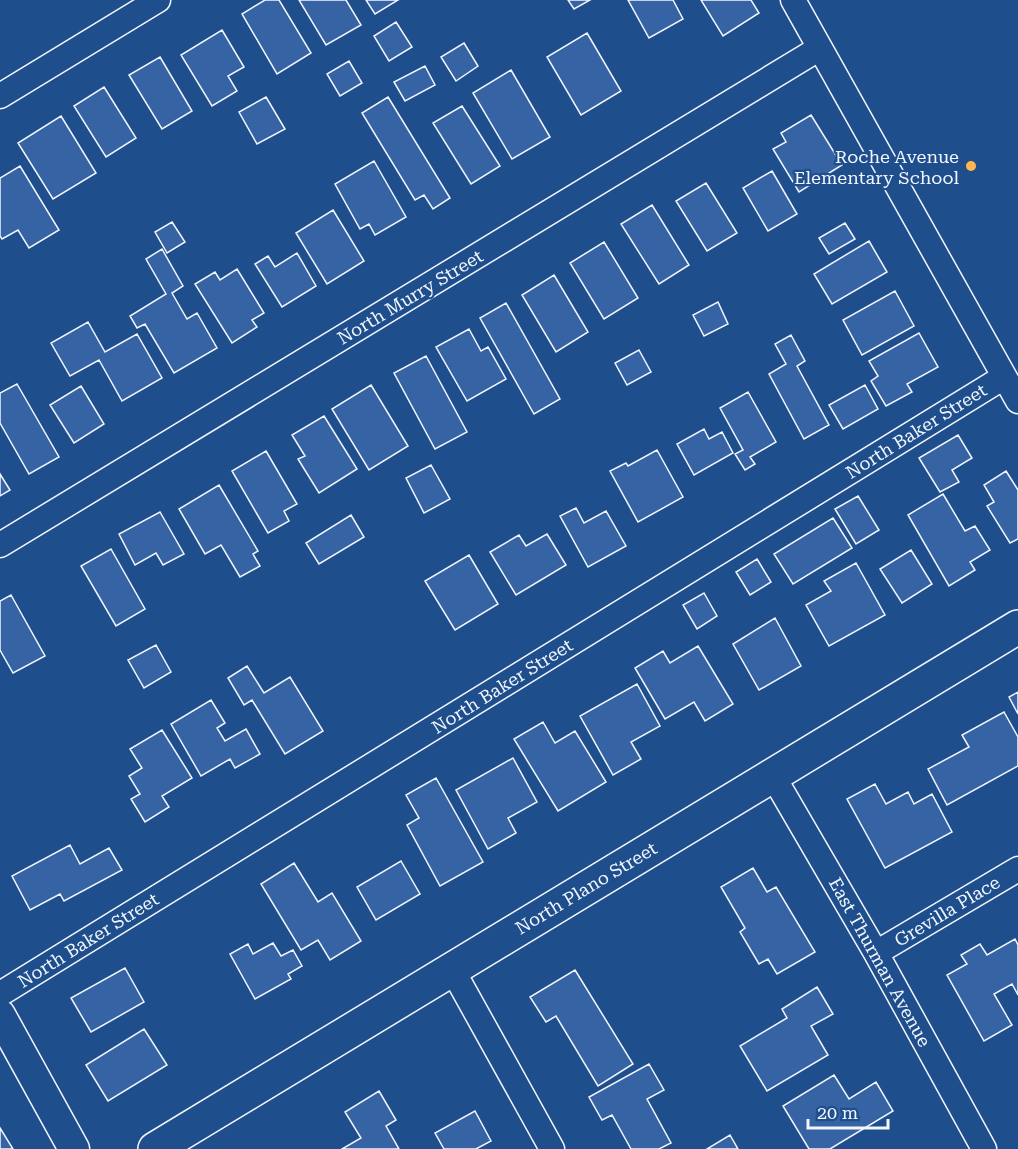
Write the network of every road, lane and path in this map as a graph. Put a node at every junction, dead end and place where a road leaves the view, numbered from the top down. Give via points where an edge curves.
1 (158, 0) edge
2 (793, 0) edge
3 (820, 48) junction
4 (0, 96) edge
5 (1004, 377) junction
6 (1018, 401) edge
7 (0, 545) edge
8 (1018, 627) edge
9 (773, 776) junction
10 (1018, 869) edge
11 (876, 953) junction
12 (452, 969) junction
13 (0, 994) edge
14 (0, 1015) edge
15 (74, 1149) edge
16 (155, 1149) edge
17 (552, 1149) edge
18 (984, 1149) edge

1 - 4 street
2 - 3 street
3 - 5 street
3 - 7 street, North Murry Street
5 - 6 street
5 - 13 street, North Baker Street
8 - 9 main road, North Plano Street
9 - 11 street, East Thurman Avenue
9 - 12 main road, North Plano Street
10 - 11 street, Grevilla Place
11 - 18 street, East Thurman Avenue
12 - 16 main road, North Plano Street
12 - 17 street
14 - 15 street

